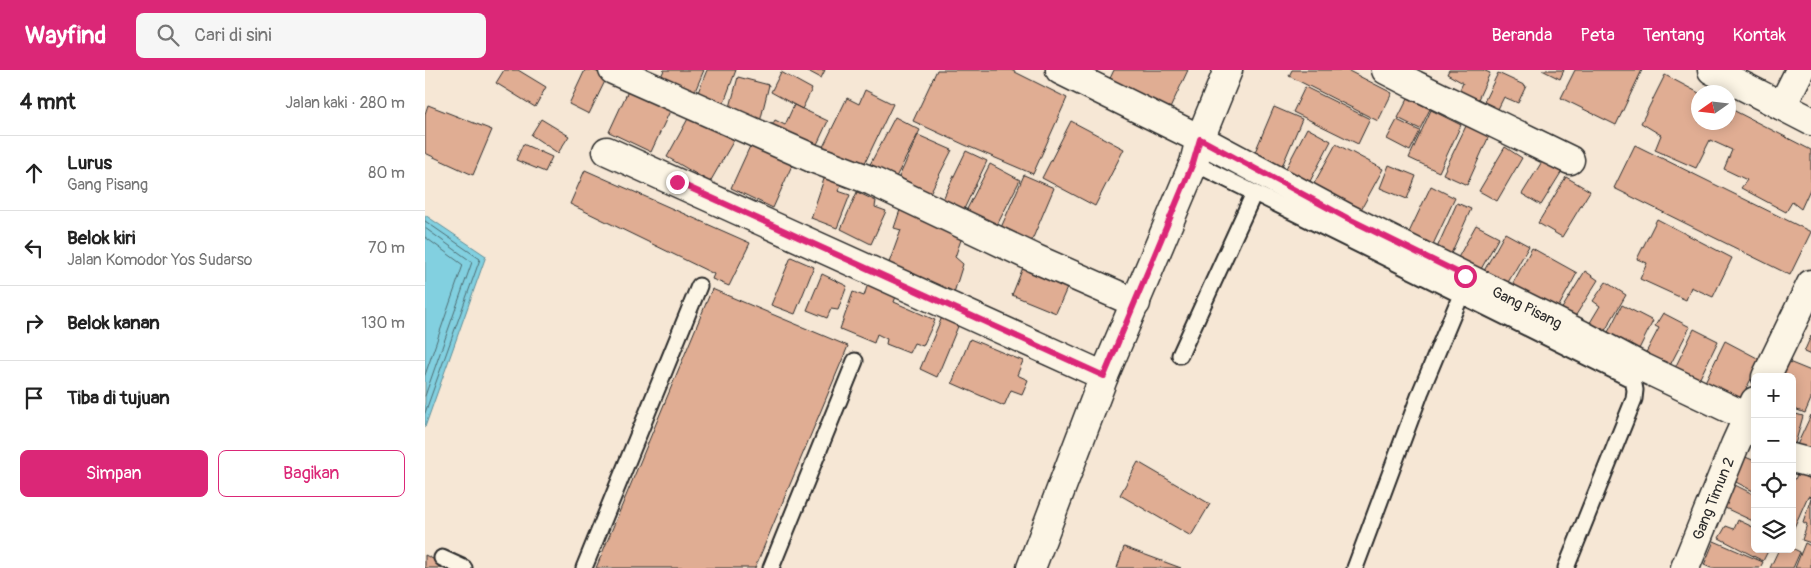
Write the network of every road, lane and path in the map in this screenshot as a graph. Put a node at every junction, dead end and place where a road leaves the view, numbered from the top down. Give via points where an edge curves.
1 (613, 70) edge
2 (1060, 70) edge
3 (1228, 70) edge
4 (1386, 70) edge
5 (1712, 70) edge
6 (1800, 70) edge
7 (1782, 106) junction
8 (1811, 121) edge
9 (607, 150) dead end
10 (1201, 158) junction
11 (1570, 160) dead end
12 (1254, 193) junction
13 (1811, 284) edge
14 (699, 286) dead end
15 (1461, 295) junction
16 (1135, 303) junction
17 (1180, 355) dead end
18 (855, 361) dead end
19 (1768, 373) edge
20 (1104, 376) junction
21 (1751, 409) edge
22 (1745, 447) edge
23 (1796, 459) edge
24 (1811, 463) edge
25 (442, 558) dead end
26 (464, 568) edge
27 (584, 568) edge
28 (771, 568) edge
29 (1031, 568) edge
30 (1355, 568) edge
31 (1566, 568) edge
32 (1685, 568) edge

1 - 16 street via 872,181
2 - 10 street, Gang Pisang
3 - 10 street
4 - 11 street
5 - 7 street
6 - 7 street
7 - 8 street
9 - 20 street
10 - 12 lane
10 - 16 street
10 - 21 street, Gang Pisang via 1347,218 1644,368
12 - 15 lane
12 - 17 lane
13 - 19 street
14 - 27 lane
15 - 30 lane via 1421,391
15 - 31 lane via 1633,380 1634,399
16 - 20 street
18 - 28 lane
20 - 29 street
21 - 22 street, Gang Timun 2
22 - 32 street, Gang Timun 2
23 - 24 street
25 - 26 lane

